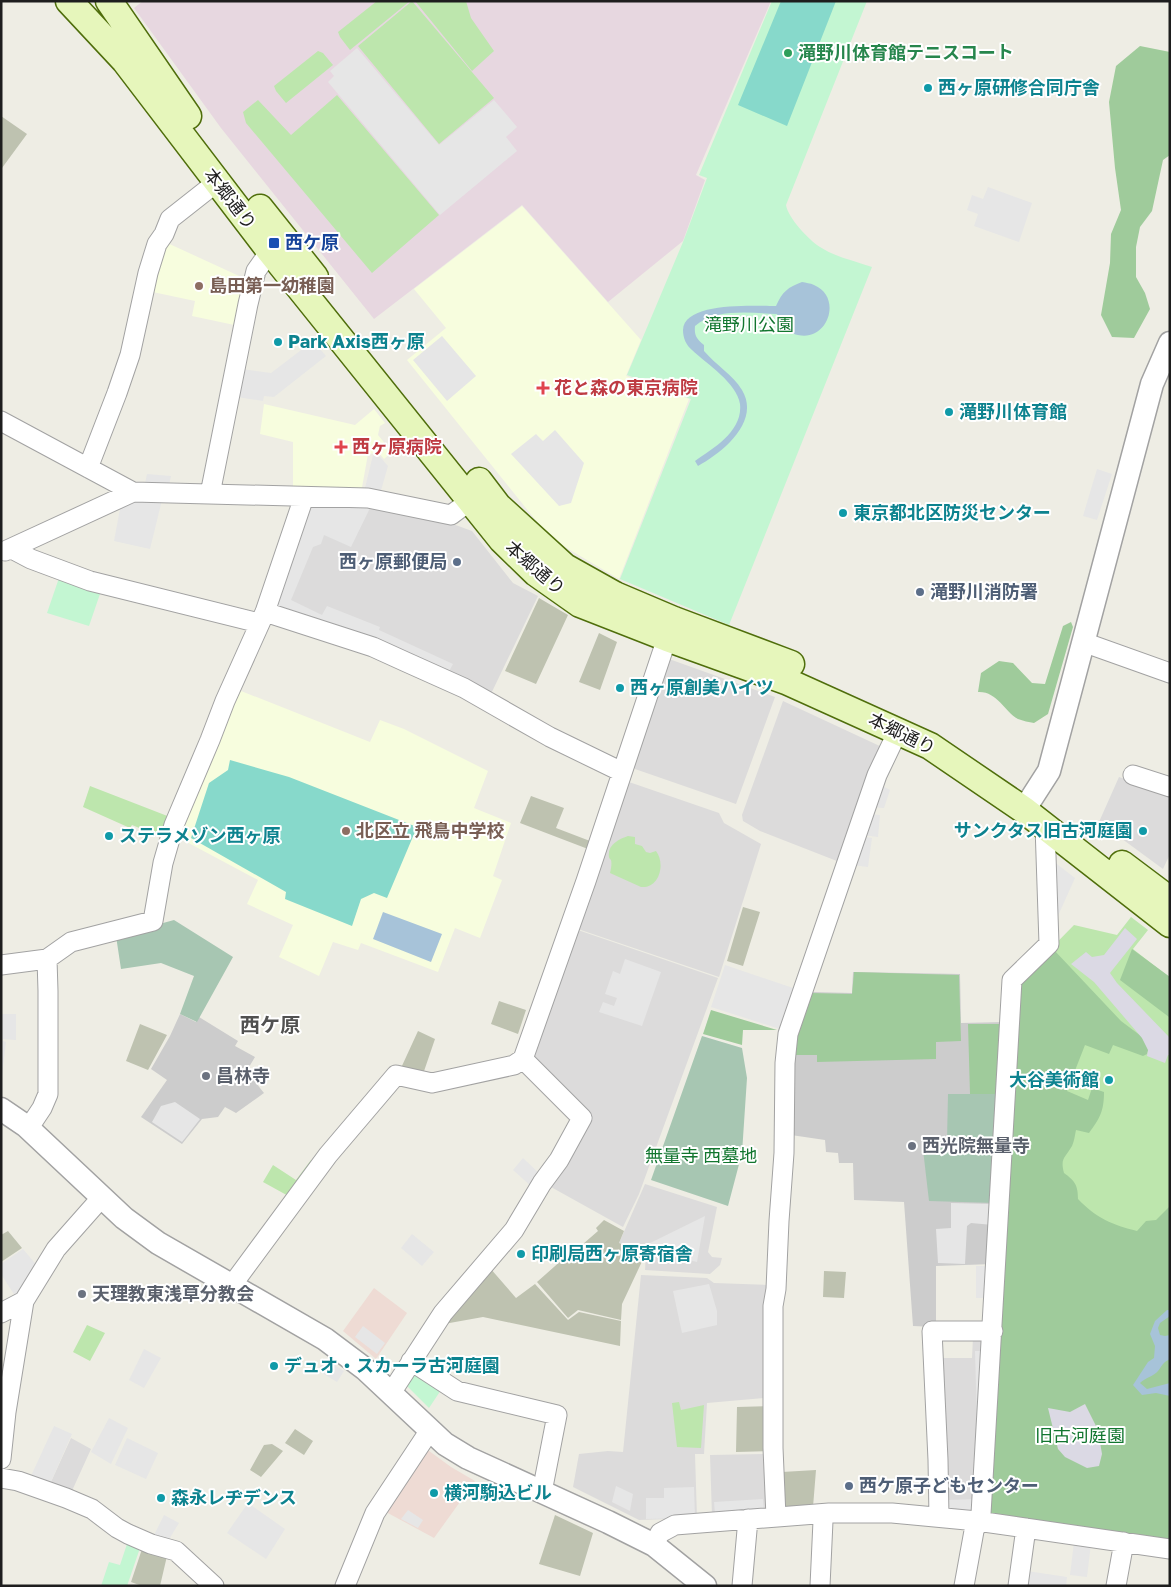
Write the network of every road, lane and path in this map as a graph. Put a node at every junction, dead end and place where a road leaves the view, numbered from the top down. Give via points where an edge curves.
1 (70, 1) edge
2 (114, 8) edge
3 (96, 30) junction
4 (217, 182) junction
5 (270, 251) junction
6 (1170, 343) edge
7 (1161, 383) edge
8 (1, 421) edge
9 (88, 468) junction
10 (133, 492) junction
11 (210, 494) junction
12 (304, 496) junction
13 (471, 500) junction
14 (6, 551) edge
15 (262, 617) junction
16 (666, 638) junction
17 (1083, 642) junction
18 (1170, 673) edge
19 (898, 730) junction
20 (622, 772) junction
21 (1133, 775) dead end
22 (1170, 787) edge
23 (1028, 804) junction
24 (1045, 826) junction
25 (1170, 900) edge
26 (1170, 924) edge
27 (47, 959) junction
28 (1, 964) edge
29 (523, 1059) junction
30 (1, 1109) edge
31 (28, 1129) junction
32 (102, 1197) junction
33 (232, 1285) junction
34 (24, 1301) junction
35 (1, 1313) edge
36 (993, 1331) junction
37 (411, 1361) junction
38 (391, 1393) junction
39 (430, 1430) junction
40 (1, 1459) edge
41 (1, 1478) edge
42 (542, 1492) junction
43 (821, 1514) junction
44 (776, 1517) junction
45 (939, 1517) junction
46 (748, 1519) junction
47 (977, 1521) junction
48 (1026, 1528) junction
49 (1124, 1542) junction
50 (654, 1545) junction
51 (1170, 1549) edge
52 (214, 1586) edge
53 (345, 1586) edge
54 (706, 1586) edge
55 (742, 1586) edge
56 (820, 1586) edge
57 (964, 1586) edge
58 (1018, 1586) edge
59 (1116, 1586) edge

1 - 3 main road, 本郷通り
2 - 3 main road
2 - 23 main road, 本郷通り via 199,132 498,506 565,567 615,595 806,669 937,732
3 - 4 main road, 本郷通り via 125,61
4 - 5 main road, 本郷通り
4 - 9 street via 170,218 156,244 130,355
5 - 11 street via 256,271
5 - 13 main road, 本郷通り
6 - 7 street
7 - 17 street
8 - 9 street
9 - 10 street
10 - 11 street
10 - 14 street
11 - 12 street
12 - 13 street via 368,498 451,515
12 - 15 street
13 - 16 main road, 本郷通り via 502,540 536,573 580,604
14 - 15 street via 90,581
15 - 20 street via 372,647 464,688 550,737
15 - 27 street via 174,825 153,921 71,942
16 - 19 main road, 本郷通り via 786,681
16 - 20 street
17 - 18 street
17 - 23 street via 1049,772
19 - 23 main road, 本郷通り
19 - 44 street via 876,775 788,1034 774,1306
20 - 29 street
21 - 22 street
23 - 24 main road, 本郷通り
23 - 25 main road, 本郷通り
24 - 26 main road, 本郷通り
24 - 36 street via 1050,944 1012,980
27 - 28 street
27 - 31 street via 48,1094
29 - 33 street via 514,1065 432,1083 396,1075 328,1155
29 - 37 street via 582,1118 514,1230 443,1313
30 - 31 street
31 - 32 street
32 - 33 street via 153,1239
32 - 34 street via 56,1249
33 - 38 street via 325,1338
34 - 35 street
34 - 40 street
36 - 45 street via 932,1331
36 - 47 street via 981,1514
37 - 38 street
37 - 42 street via 457,1391 557,1415
38 - 39 street
39 - 42 street via 468,1458
39 - 53 street via 375,1513
41 - 52 street via 18,1480 92,1509 128,1534 176,1551
42 - 50 street
43 - 44 street
43 - 45 street via 892,1513
43 - 56 street
44 - 46 street
45 - 47 street
46 - 50 street via 675,1525 660,1533
46 - 55 street
47 - 48 street
47 - 57 street
48 - 49 street
48 - 58 street
49 - 51 street
49 - 59 street
50 - 54 street

